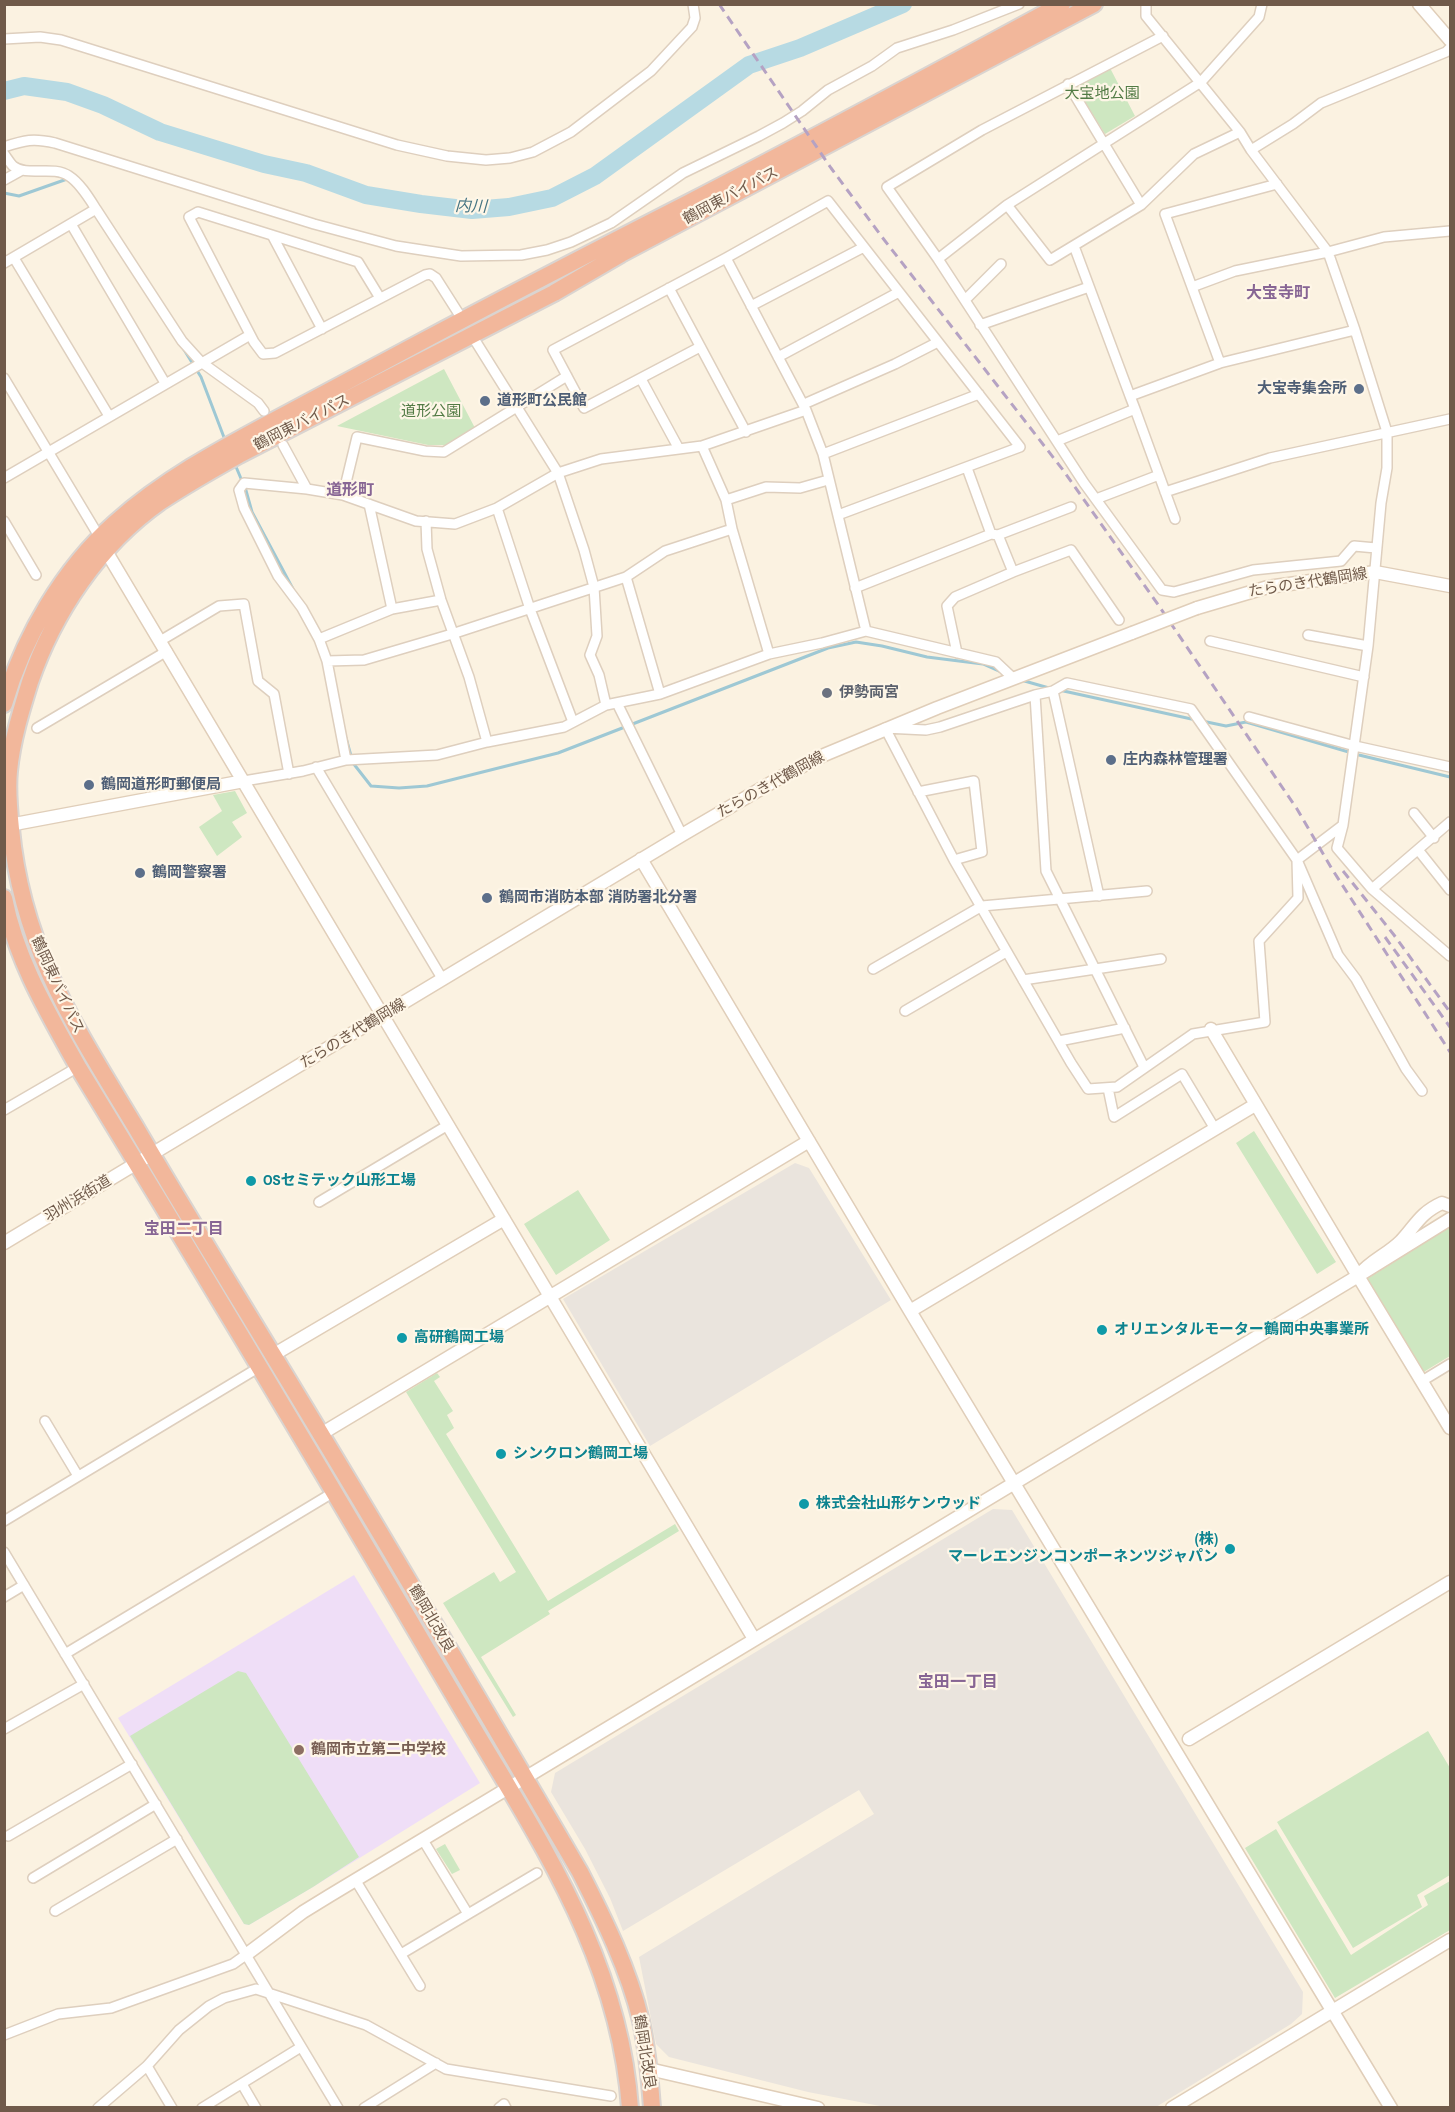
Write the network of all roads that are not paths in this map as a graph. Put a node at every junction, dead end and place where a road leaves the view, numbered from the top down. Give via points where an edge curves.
1 (693, 4) edge
2 (1019, 4) edge
3 (1062, 4) edge
4 (1094, 4) edge
5 (1146, 4) edge
6 (1262, 4) edge
7 (1419, 4) edge
8 (1163, 36) junction
9 (4, 39) edge
10 (1450, 40) edge
11 (1450, 48) edge
12 (1201, 82) junction
13 (1068, 84) junction
14 (1240, 132) junction
15 (1104, 142) junction
16 (4, 147) edge
17 (1251, 150) junction
18 (4, 154) edge
19 (22, 170) junction
20 (4, 180) edge
21 (1276, 184) junction
22 (1007, 205) junction
23 (1141, 205) junction
24 (96, 209) junction
25 (71, 224) junction
26 (1450, 231) edge
27 (272, 235) junction
28 (1074, 246) junction
29 (864, 247) junction
30 (1328, 252) junction
31 (14, 258) junction
32 (726, 258) junction
33 (938, 260) junction
34 (4, 263) edge
35 (1001, 264) dead end
36 (1089, 287) junction
37 (1192, 287) junction
38 (669, 288) junction
39 (899, 292) junction
40 (380, 298) junction
41 (965, 300) junction
42 (751, 306) junction
43 (462, 320) junction
44 (980, 325) junction
45 (322, 328) junction
46 (1355, 330) junction
47 (250, 334) junction
48 (472, 335) junction
49 (938, 342) junction
50 (700, 347) junction
51 (778, 357) junction
52 (201, 362) junction
53 (1220, 363) junction
54 (567, 376) junction
55 (4, 378) edge
56 (641, 379) junction
57 (165, 383) junction
58 (979, 394) junction
59 (1130, 396) junction
60 (805, 407) junction
61 (519, 408) junction
62 (1135, 409) junction
63 (264, 411) dead end
64 (109, 416) junction
65 (1450, 418) edge
66 (746, 432) junction
67 (1387, 432) junction
68 (1057, 441) junction
69 (283, 445) dead end
70 (702, 446) junction
71 (679, 449) junction
72 (48, 452) junction
73 (823, 454) junction
74 (967, 468) junction
75 (558, 473) junction
76 (1159, 475) junction
77 (4, 478) edge
78 (828, 480) junction
79 (307, 489) junction
80 (1166, 492) junction
81 (343, 495) junction
82 (1096, 499) junction
83 (726, 500) junction
84 (369, 504) junction
85 (1071, 507) dead end
86 (497, 508) junction
87 (838, 515) junction
88 (1175, 519) dead end
89 (426, 520) junction
90 (4, 521) edge
91 (732, 529) junction
92 (995, 535) junction
93 (103, 545) junction
94 (1376, 548) junction
95 (1013, 572) junction
96 (1375, 572) junction
97 (36, 574) dead end
98 (626, 577) junction
99 (1450, 586) edge
100 (594, 587) junction
101 (855, 588) junction
102 (441, 600) junction
103 (392, 609) junction
104 (530, 609) junction
105 (1119, 620) dead end
106 (866, 631) junction
107 (452, 634) junction
108 (1308, 634) dead end
109 (319, 639) junction
110 (1210, 641) dead end
111 (164, 646) junction
112 (1368, 646) junction
113 (957, 653) junction
114 (769, 654) junction
115 (327, 661) junction
116 (1364, 677) junction
117 (1014, 679) junction
118 (1053, 691) junction
119 (660, 694) junction
120 (1035, 695) junction
121 (617, 703) junction
122 (4, 704) edge
123 (606, 705) junction
124 (1249, 717) dead end
125 (573, 722) junction
126 (37, 728) dead end
127 (885, 729) junction
128 (486, 742) junction
129 (1355, 746) junction
130 (346, 760) junction
131 (1450, 767) edge
132 (316, 768) junction
133 (289, 774) junction
134 (244, 781) junction
135 (918, 792) junction
136 (1414, 813) dead end
137 (1450, 822) edge
138 (1344, 825) junction
139 (8, 826) edge
140 (682, 835) junction
141 (1434, 838) junction
142 (1419, 851) junction
143 (641, 859) junction
144 (954, 860) junction
145 (1297, 860) junction
146 (1372, 889) junction
147 (1450, 890) edge
148 (1147, 891) dead end
149 (1099, 896) junction
150 (4, 898) edge
151 (1060, 899) junction
152 (981, 906) junction
153 (7, 926) edge
154 (1006, 952) junction
155 (1450, 956) edge
156 (1161, 959) dead end
157 (873, 969) dead end
158 (1095, 969) junction
159 (443, 980) junction
160 (1023, 980) junction
161 (905, 1011) dead end
162 (383, 1016) junction
163 (1125, 1028) junction
164 (1211, 1029) junction
165 (1059, 1041) junction
166 (78, 1067) junction
167 (1144, 1067) junction
168 (1108, 1088) junction
169 (1422, 1091) dead end
170 (1255, 1105) junction
171 (4, 1110) edge
172 (448, 1125) junction
173 (1215, 1129) junction
174 (809, 1141) junction
175 (144, 1159) junction
176 (319, 1202) dead end
177 (1450, 1206) edge
178 (504, 1219) junction
179 (1450, 1219) edge
180 (4, 1243) edge
181 (1358, 1276) junction
182 (551, 1298) junction
183 (910, 1311) junction
184 (273, 1355) junction
185 (1450, 1364) edge
186 (258, 1368) junction
187 (1422, 1381) junction
188 (45, 1421) dead end
189 (1450, 1428) edge
190 (321, 1434) junction
191 (78, 1476) junction
192 (1015, 1484) junction
193 (334, 1492) junction
194 (4, 1521) edge
195 (4, 1552) edge
196 (1450, 1582) edge
197 (24, 1585) junction
198 (4, 1597) edge
199 (754, 1639) junction
200 (65, 1654) junction
201 (84, 1684) junction
202 (4, 1729) edge
203 (1189, 1739) dead end
204 (132, 1764) junction
205 (525, 1778) junction
206 (509, 1787) junction
207 (156, 1804) junction
208 (8, 1836) dead end
209 (177, 1839) junction
210 (423, 1840) junction
211 (537, 1873) dead end
212 (33, 1878) dead end
213 (356, 1881) junction
214 (55, 1911) dead end
215 (468, 1914) junction
216 (1450, 1940) edge
217 (247, 1954) junction
218 (400, 1954) junction
219 (420, 1986) dead end
220 (267, 1992) junction
221 (1333, 2010) junction
222 (4, 2035) edge
223 (301, 2047) junction
224 (436, 2063) junction
225 (147, 2066) junction
226 (649, 2069) junction
227 (242, 2084) junction
228 (612, 2096) dead end
229 (810, 2107) edge
230 (98, 2108) edge
231 (172, 2108) edge
232 (202, 2108) edge
233 (256, 2108) edge
234 (338, 2108) edge
235 (364, 2108) edge
236 (499, 2108) edge
237 (506, 2108) edge
238 (630, 2108) edge
239 (652, 2108) edge
240 (1172, 2108) edge
241 (1391, 2108) edge

1 - 9 street via 692,27 651,71 570,132 533,152 486,160 397,145 61,40
2 - 16 street via 897,48 783,123 683,172 611,223 571,242 521,255 460,256 396,246 55,143 37,139
3 - 43 highway, 鶴岡東バイパス
4 - 48 highway, 鶴岡東バイパス
5 - 8 street via 1146,16
6 - 12 street via 1259,17
7 - 10 street
8 - 12 street
8 - 13 street
11 - 17 street via 1321,103
12 - 14 street
12 - 15 street
13 - 15 street
13 - 33 street via 982,130 888,188
14 - 17 street
14 - 23 street via 1194,154
15 - 22 street
15 - 23 street
17 - 21 street
18 - 19 street
19 - 20 street
19 - 24 street via 55,171 69,176
21 - 30 street
21 - 37 street via 1165,214
22 - 28 street via 1050,260
22 - 33 street
23 - 28 street
24 - 25 street
24 - 52 street via 182,341
25 - 31 street
25 - 57 street
26 - 30 street via 1383,237
27 - 40 street via 358,262
27 - 45 street
27 - 47 street via 198,212 189,217
28 - 36 street
29 - 32 street via 828,201
29 - 39 street
29 - 42 street
30 - 37 street via 1235,272
30 - 46 street
31 - 34 street
31 - 64 street
32 - 38 street
32 - 42 street
33 - 41 street
35 - 41 street
36 - 44 street
36 - 59 street
37 - 53 street
38 - 50 street
38 - 54 street via 553,350
39 - 49 street
39 - 51 street
40 - 43 street via 430,274
40 - 45 street
41 - 44 street
42 - 51 street
43 - 48 street
43 - 93 highway, 鶴岡東バイパス via 192,466 148,495
44 - 68 street
45 - 47 street via 268,355 259,350
46 - 53 street
46 - 67 street
47 - 52 street
48 - 61 street
48 - 93 highway, 鶴岡東バイパス via 199,477
49 - 58 street
49 - 60 street
50 - 56 street
50 - 66 street
51 - 60 street
52 - 57 street
52 - 63 street
53 - 59 street
54 - 56 street via 584,408
54 - 61 street
55 - 72 street
56 - 71 street
57 - 64 street
58 - 73 street
58 - 74 street via 1020,447
59 - 62 street
60 - 66 street
60 - 73 street
61 - 75 street
61 - 81 street via 444,452 357,437
62 - 68 street
62 - 76 street
64 - 72 street
65 - 67 street
66 - 70 street
67 - 80 street via 1270,458
67 - 94 street via 1387,468
68 - 82 street
69 - 79 street
70 - 71 street
70 - 83 street
71 - 75 street via 602,459
72 - 77 street
72 - 93 street
73 - 78 street
74 - 87 street
74 - 92 street
75 - 86 street
75 - 100 street
76 - 80 street
76 - 82 street
78 - 83 street via 800,488 766,487
78 - 87 street
79 - 81 street
79 - 109 street via 244,483 239,490 278,576
80 - 88 street
81 - 84 street
82 - 94 street via 1162,590 1174,592 1253,570 1341,561 1354,546
83 - 91 street
84 - 89 street via 416,521
84 - 103 street
85 - 92 street
86 - 89 street via 454,524
86 - 104 street
87 - 101 street
89 - 102 street via 427,549
90 - 97 street
91 - 98 street via 665,551
91 - 114 street
92 - 95 street
92 - 101 street
93 - 111 street
93 - 122 highway, 鶴岡東バイパス via 59,589 34,627
93 - 139 highway, 鶴岡東バイパス via 62,610 31,679 18,719 8,773
94 - 96 street
95 - 105 street via 1071,550
95 - 113 street via 955,597 947,606
96 - 99 street, たらのき代鶴岡線
96 - 112 street
96 - 117 street, たらのき代鶴岡線, bridge via 1268,586 1197,608
98 - 100 street
98 - 119 street
100 - 104 street
100 - 123 street via 597,636 590,655
101 - 106 street
102 - 103 street
102 - 107 street
103 - 109 street
104 - 107 street
104 - 125 street
106 - 113 street
106 - 114 street
107 - 115 street via 364,660
107 - 128 street via 469,677
108 - 112 street
109 - 115 street
110 - 116 street
111 - 126 street
111 - 133 street via 219,606 244,604 258,681 274,694
111 - 134 street
112 - 116 street
113 - 117 street via 996,662
114 - 119 street
115 - 130 street
116 - 129 street
117 - 127 street, たらのき代鶴岡線
118 - 120 street
118 - 145 street via 1067,683 1191,710
118 - 149 street
119 - 121 street
120 - 127 street via 940,727
120 - 151 street via 1046,871
121 - 123 street
121 - 140 street
123 - 125 street
124 - 129 street
125 - 128 street
127 - 135 street
127 - 140 street, たらのき代鶴岡線 via 815,759
128 - 130 street via 437,754
129 - 131 street
129 - 138 street
130 - 132 street
132 - 133 street
132 - 159 street
133 - 134 street
134 - 139 street
134 - 162 street
135 - 144 street
135 - 144 street via 974,781 982,852
136 - 141 street
137 - 141 street
138 - 145 street
138 - 146 street via 1337,848
139 - 175 highway, 鶴岡東バイパス via 19,888 41,958
140 - 143 street, たらのき代鶴岡線
141 - 142 street
142 - 146 street
142 - 147 street
143 - 159 street, たらのき代鶴岡線
143 - 174 street
144 - 152 street
145 - 164 street via 1299,898 1259,941 1265,1022
145 - 169 street via 1338,955
146 - 155 street
148 - 149 street
149 - 151 street
150 - 153 highway, 鶴岡東バイパス
151 - 152 street
151 - 158 street
152 - 154 street
152 - 157 street
153 - 166 highway, 鶴岡東バイパス via 39,999
154 - 160 street
154 - 161 street
156 - 158 street
158 - 160 street
158 - 163 street
159 - 162 street, たらのき代鶴岡線
160 - 165 street
162 - 172 street
162 - 175 street, たらのき代鶴岡線
163 - 165 street
163 - 167 street
164 - 167 street via 1192,1034
164 - 170 street
165 - 168 street via 1088,1089
166 - 171 street
166 - 175 highway, 鶴岡東バイパス
167 - 168 street via 1117,1087
168 - 173 street via 1114,1117 1182,1074
170 - 173 street
170 - 181 street
172 - 176 street
172 - 178 street
173 - 183 street
174 - 182 street
174 - 183 street
175 - 180 street, 羽州浜街道
175 - 184 highway, 鶴岡北改良
175 - 186 highway, 鶴岡北改良
177 - 181 street via 1442,1203 1422,1215 1400,1241
178 - 182 street
178 - 184 street
179 - 181 street
181 - 187 street
181 - 192 street
182 - 190 street
182 - 199 street
183 - 192 street
184 - 190 highway, 鶴岡北改良
185 - 187 street
186 - 191 street
186 - 193 highway, 鶴岡北改良
187 - 189 street
188 - 191 street
190 - 205 highway, 鶴岡北改良
191 - 194 street
192 - 199 street
192 - 221 street
193 - 200 street
193 - 206 highway, 鶴岡北改良
195 - 197 street
196 - 203 street
197 - 198 street
197 - 200 street
199 - 205 street
200 - 201 street
201 - 202 street
201 - 204 street
204 - 207 street
204 - 208 street
205 - 206 street
205 - 226 highway, 鶴岡北改良 via 603,1918 640,2020
206 - 210 street
206 - 238 highway, 鶴岡北改良 via 562,1881 604,1977 628,2069
207 - 209 street
207 - 212 street
209 - 214 street
209 - 217 street
210 - 213 street
210 - 215 street
211 - 215 street
213 - 217 street via 303,1912
213 - 218 street
215 - 218 street
216 - 221 street
217 - 220 street
217 - 222 street via 232,1964 111,2008 58,2014
218 - 219 street
220 - 223 street
220 - 224 street via 366,2025
220 - 225 street via 256,1989 209,2006 179,2030
221 - 240 street
221 - 241 street
223 - 227 street
223 - 234 street
224 - 228 street via 446,2069
224 - 235 street
225 - 230 street
225 - 231 street
226 - 229 street
226 - 239 highway, 鶴岡北改良
227 - 232 street
227 - 233 street
236 - 237 street via 504,2104

